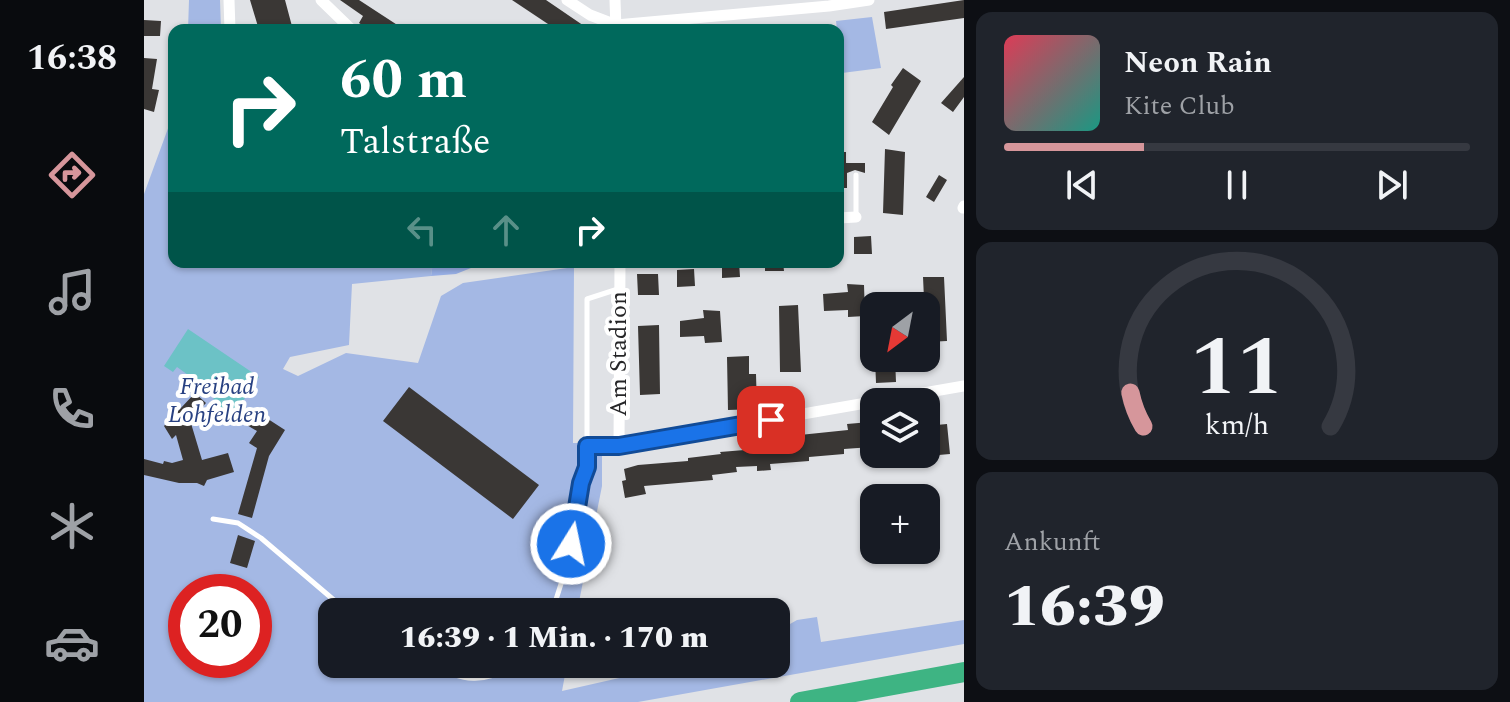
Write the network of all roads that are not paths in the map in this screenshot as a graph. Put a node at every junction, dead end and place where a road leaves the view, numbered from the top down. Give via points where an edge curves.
1 (229, 0) edge
2 (321, 0) edge
3 (567, 0) edge
4 (615, 0) edge
5 (869, 0) edge
6 (230, 24) edge
7 (346, 24) edge
8 (608, 24) edge
9 (616, 24) edge
10 (653, 24) edge
11 (856, 175) dead end
12 (856, 217) joint
13 (844, 218) edge
14 (620, 268) edge
15 (619, 289) junction
16 (964, 386) edge
17 (587, 446) junction
18 (619, 446) junction
19 (213, 519) dead end
20 (332, 598) edge
21 (556, 598) edge
22 (964, 672) edge
23 (800, 702) edge

1 - 6 street
2 - 7 street
3 - 8 street
4 - 9 street
5 - 10 street
11 - 12 lane
12 - 13 street
14 - 15 street, Am Stadion
15 - 17 lane via 587,299
15 - 18 street, Am Stadion
16 - 18 street
17 - 18 lane
17 - 21 lane via 568,562
19 - 20 lane via 238,523 261,538
22 - 23 highway

